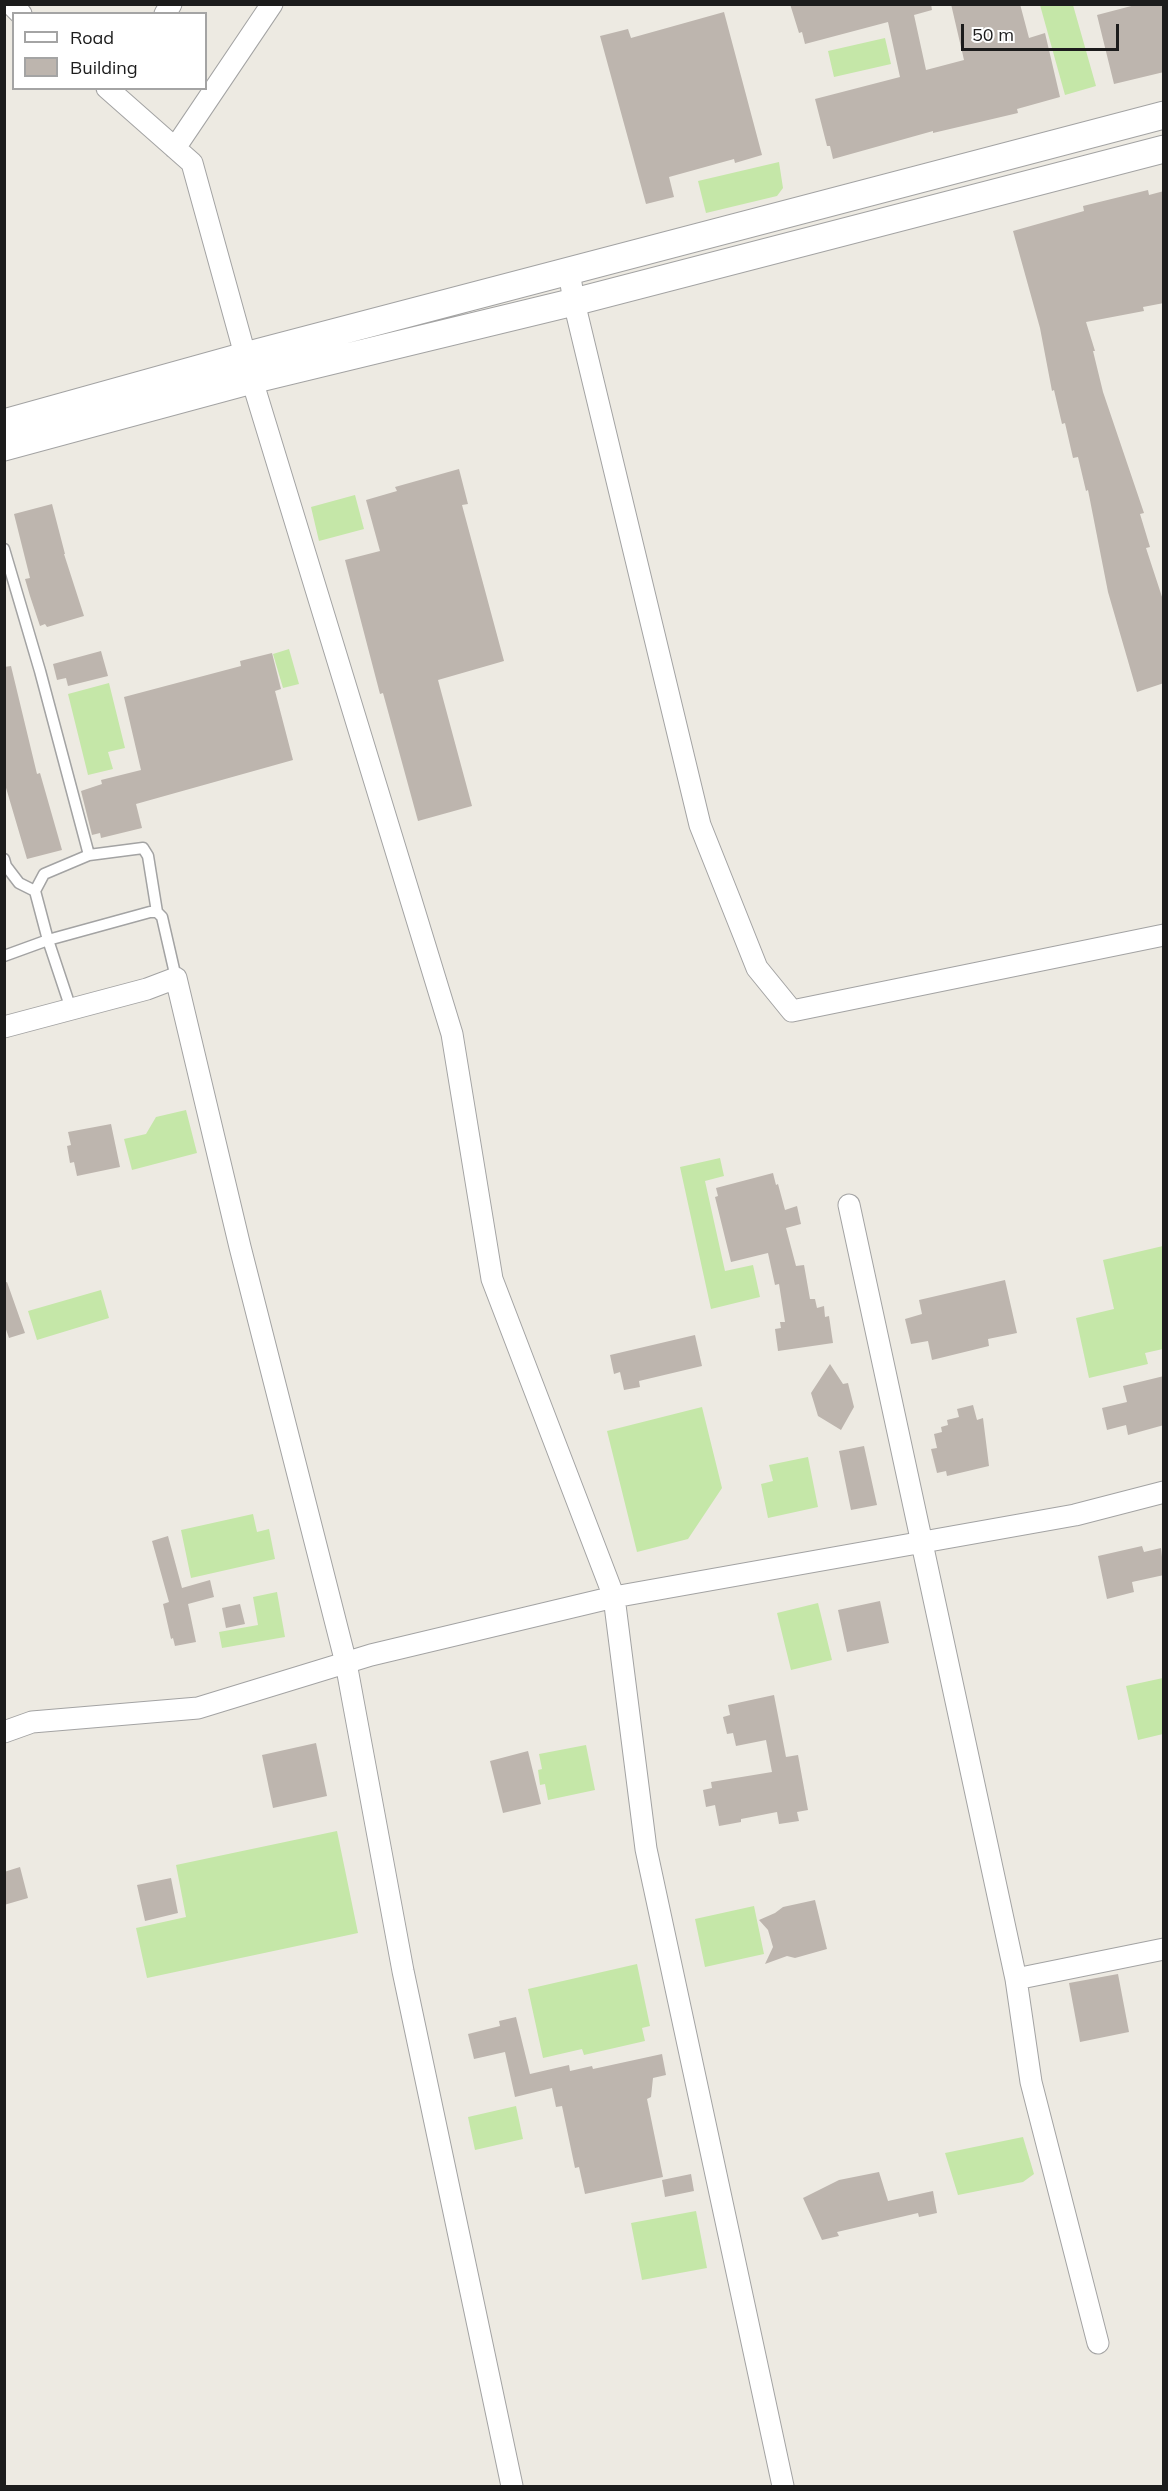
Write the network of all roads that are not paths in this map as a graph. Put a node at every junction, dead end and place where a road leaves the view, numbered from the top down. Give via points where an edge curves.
1 (272, 4) edge
2 (110, 90) edge
3 (1164, 115) edge
4 (175, 148) junction
5 (1164, 149) edge
6 (569, 271) junction
7 (574, 302) junction
8 (249, 368) junction
9 (4, 423) edge
10 (4, 447) edge
11 (4, 549) edge
12 (88, 855) junction
13 (4, 859) edge
14 (35, 891) junction
15 (157, 912) junction
16 (1164, 935) edge
17 (48, 940) junction
18 (4, 956) edge
19 (176, 978) junction
20 (71, 1009) junction
21 (4, 1027) edge
22 (849, 1205) dead end
23 (1164, 1492) edge
24 (920, 1542) junction
25 (614, 1597) junction
26 (345, 1663) junction
27 (4, 1732) edge
28 (1164, 1949) edge
29 (1016, 1979) junction
30 (1098, 2343) dead end
31 (512, 2487) edge
32 (783, 2487) edge

1 - 4 street
2 - 4 street
3 - 6 street
4 - 8 street via 192,163
5 - 7 street
6 - 7 street
6 - 8 street
7 - 8 street
7 - 16 street via 699,825 758,968 792,1011
8 - 9 street
8 - 10 street
8 - 25 street via 452,1034 492,1279
11 - 12 lane
12 - 14 lane via 44,874
12 - 15 lane via 143,848 148,856
13 - 14 lane via 19,883
14 - 17 lane
15 - 17 lane
15 - 19 lane via 162,917
17 - 18 lane
17 - 20 lane
19 - 20 street
19 - 26 street
20 - 21 street
22 - 24 street
23 - 24 street via 1075,1515
24 - 25 street
24 - 29 street
25 - 26 street
25 - 32 street via 646,1849
26 - 27 street via 198,1708 32,1722
26 - 31 street via 403,1971
28 - 29 street
29 - 30 street via 1031,2082

